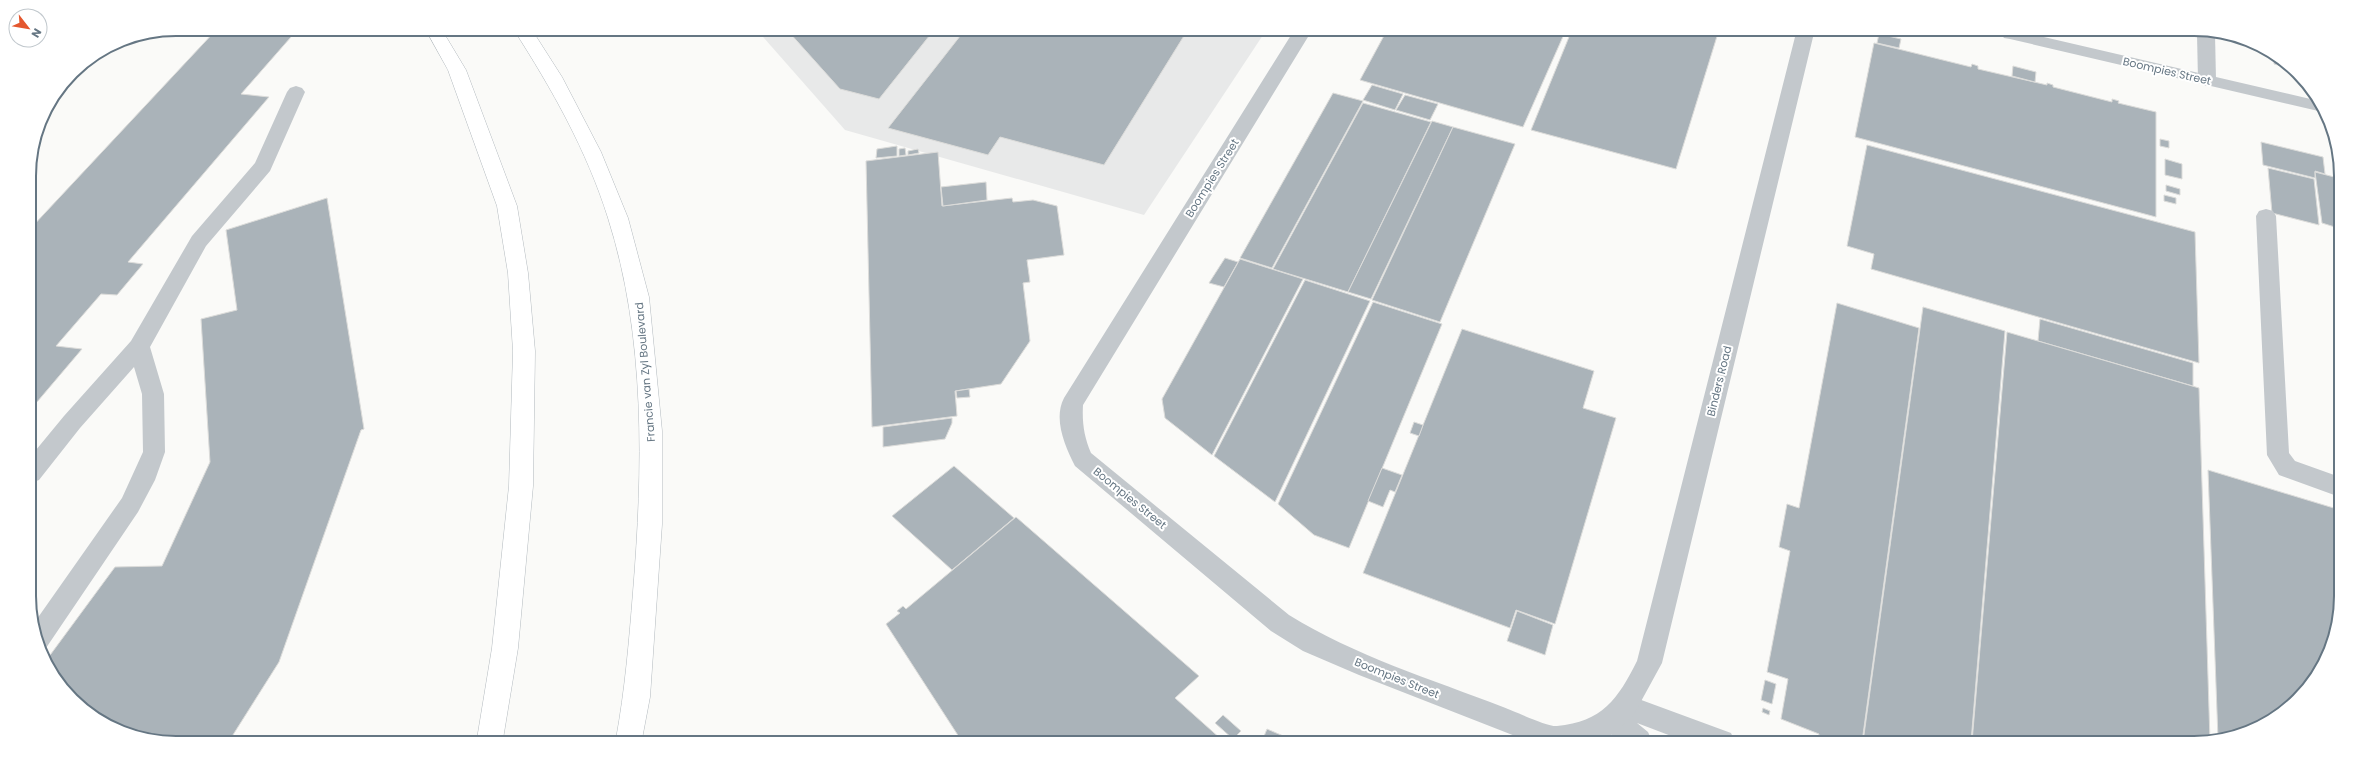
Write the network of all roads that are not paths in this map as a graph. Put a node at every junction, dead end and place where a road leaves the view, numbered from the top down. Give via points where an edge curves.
1 (437, 36) edge
2 (527, 36) edge
3 (1300, 36) edge
4 (1804, 36) edge
5 (2019, 36) edge
6 (2206, 37) edge
7 (2207, 80) junction
8 (296, 92) dead end
9 (2315, 106) edge
10 (2266, 216) dead end
11 (139, 347) junction
12 (36, 467) edge
13 (2334, 485) edge
14 (41, 634) edge
15 (1620, 713) junction
16 (490, 736) edge
17 (630, 736) edge
18 (1547, 736) edge
19 (1577, 736) edge
20 (1636, 736) edge
21 (1701, 736) edge

1 - 16 main road via 457,70 507,206 518,272 524,351 521,486 505,648
2 - 17 main road, Francie van Zyl Boulevard via 553,76 592,152 618,218 639,297 651,431 650,524 637,697
3 - 18 street, Boompies Street via 1072,404 1071,424 1076,444 1083,459 1100,475 1280,623 1312,643
4 - 15 street, Binders Road via 1649,663 1634,694
5 - 7 street, Boompies Street
6 - 7 street
7 - 9 street, Boompies Street
8 - 11 street via 263,166 200,241
10 - 13 street via 2278,455 2287,468
11 - 12 street
11 - 14 street via 153,394 154,452 130,505
15 - 19 street, Boompies Street via 1584,735
15 - 20 street
15 - 21 street

